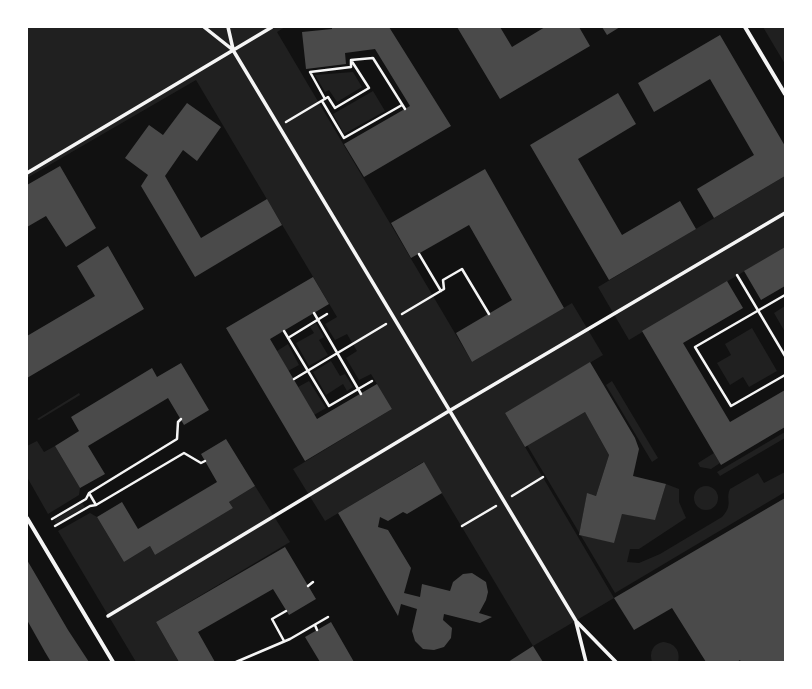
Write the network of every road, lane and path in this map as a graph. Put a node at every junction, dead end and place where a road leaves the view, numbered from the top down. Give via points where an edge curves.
1 (204, 27) edge
2 (228, 27) edge
3 (272, 27) edge
4 (745, 27) edge
5 (233, 50) junction
6 (352, 60) junction
7 (785, 94) edge
8 (325, 99) junction
9 (322, 101) junction
10 (402, 105) junction
11 (405, 109) dead end
12 (279, 126) junction
13 (27, 173) edge
14 (785, 213) edge
15 (419, 254) dead end
16 (737, 275) dead end
17 (441, 291) dead end
18 (785, 296) edge
19 (758, 310) junction
20 (314, 313) dead end
21 (327, 314) dead end
22 (318, 320) junction
23 (284, 331) dead end
24 (288, 338) junction
25 (785, 356) edge
26 (785, 375) edge
27 (372, 380) dead end
28 (358, 388) junction
29 (361, 394) dead end
30 (449, 411) junction
31 (181, 419) dead end
32 (205, 461) dead end
33 (89, 493) junction
34 (96, 506) junction
35 (27, 518) edge
36 (52, 519) dead end
37 (56, 526) dead end
38 (313, 582) dead end
39 (308, 586) dead end
40 (286, 610) dead end
41 (108, 616) dead end
42 (328, 617) dead end
43 (576, 621) junction
44 (315, 625) junction
45 (317, 630) dead end
46 (284, 641) junction
47 (113, 662) edge
48 (236, 662) edge
49 (586, 662) edge
50 (616, 662) edge

1 - 5 street
2 - 5 street
3 - 5 street
4 - 7 street
5 - 12 street
5 - 13 street
6 - 8 path via 351,68 310,72
6 - 8 path via 369,88 335,108 328,97
6 - 10 path via 373,58
8 - 9 path
9 - 10 path via 344,138
9 - 12 path
10 - 11 path
12 - 30 street
14 - 30 street
15 - 17 path
16 - 19 path
18 - 19 path
19 - 25 path
19 - 26 path via 695,346 731,406
20 - 22 path
21 - 22 path
22 - 24 path
22 - 28 path
23 - 24 path
24 - 28 path via 329,406
27 - 28 path
28 - 29 path
30 - 41 street
30 - 43 street
31 - 33 path via 178,422 177,439
32 - 34 path via 201,463 184,453
33 - 34 path
33 - 36 path via 86,499
34 - 37 path via 90,506
35 - 47 street
38 - 39 path
40 - 46 path via 272,619
42 - 44 path
43 - 49 street
43 - 50 street
44 - 45 path
44 - 46 path
46 - 48 path

